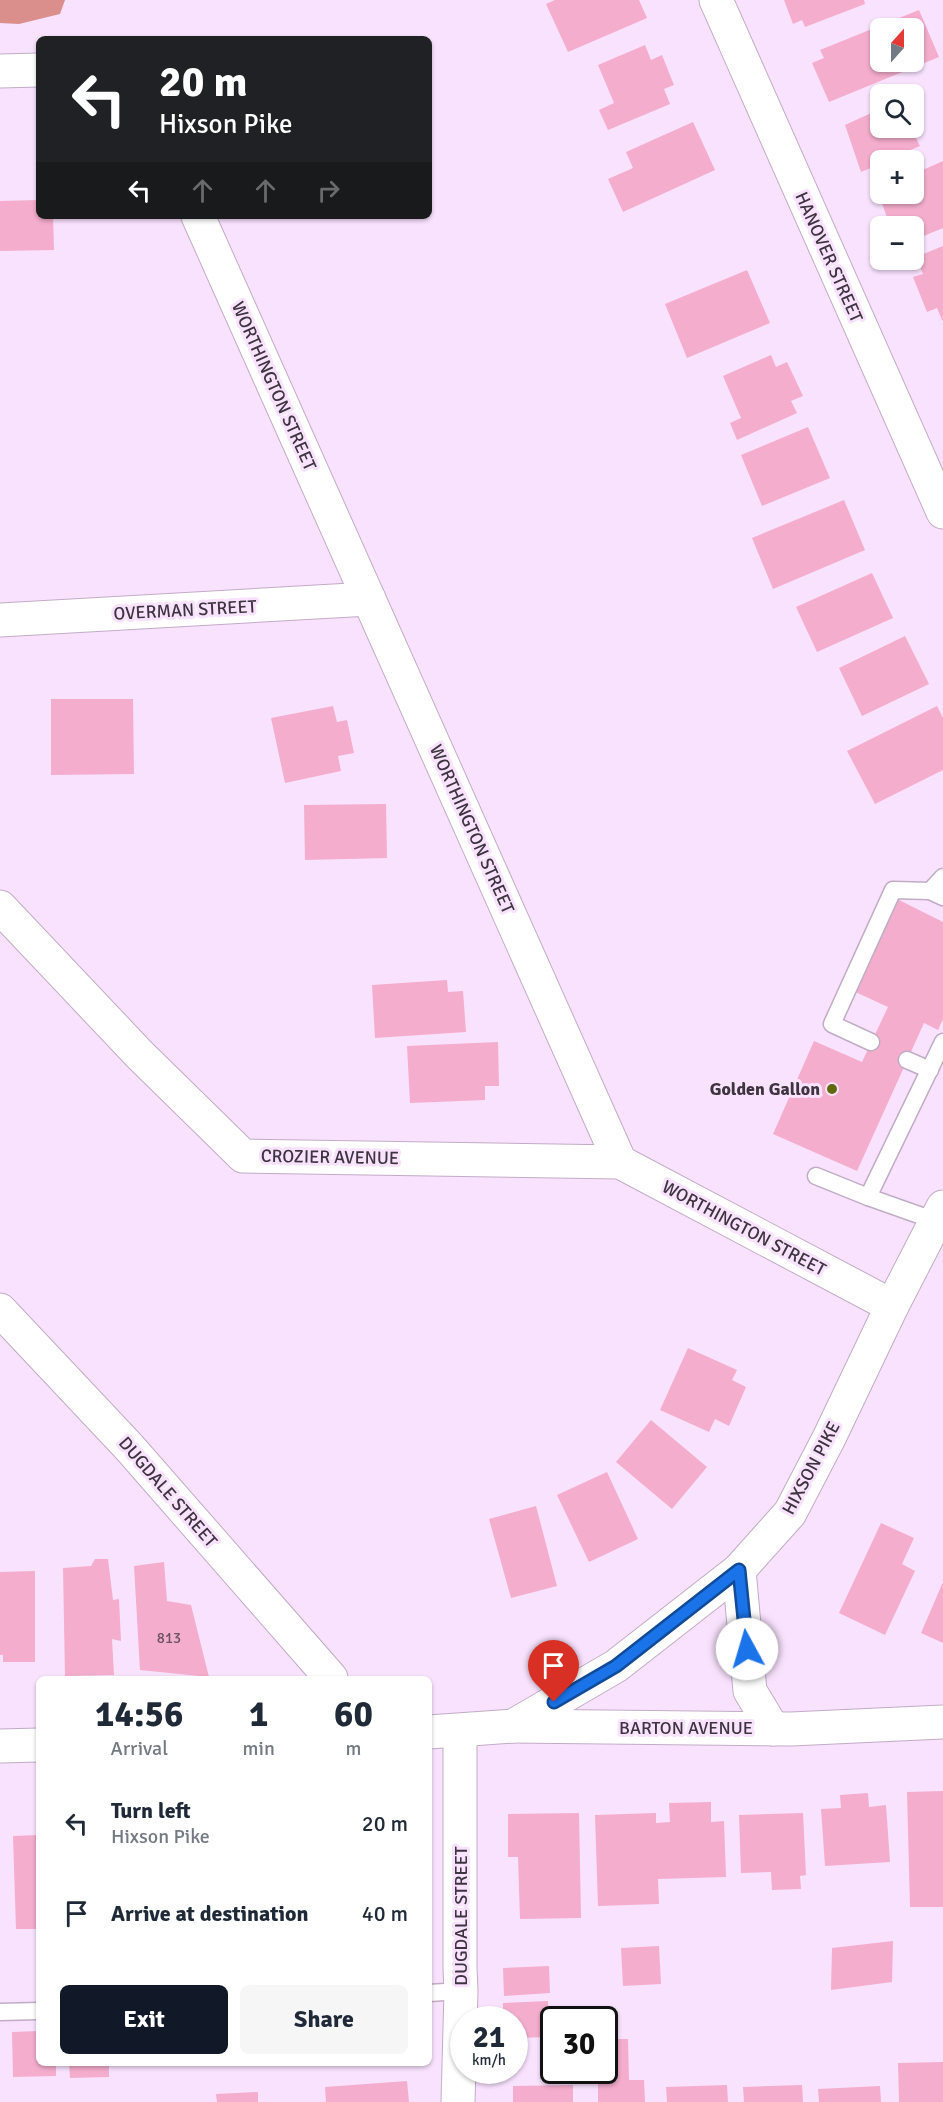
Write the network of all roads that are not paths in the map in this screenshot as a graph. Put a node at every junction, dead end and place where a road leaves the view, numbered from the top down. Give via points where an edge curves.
1 (716, 0) edge
2 (36, 69) edge
3 (0, 71) edge
4 (199, 219) edge
5 (943, 512) edge
6 (369, 599) junction
7 (0, 620) edge
8 (943, 877) edge
9 (937, 894) edge
10 (0, 907) edge
11 (871, 1042) dead end
12 (943, 1042) edge
13 (907, 1060) dead end
14 (930, 1070) junction
15 (620, 1162) junction
16 (816, 1176) dead end
17 (868, 1197) junction
18 (939, 1214) edge
19 (892, 1306) junction
20 (0, 1310) edge
21 (739, 1570) junction
22 (329, 1676) edge
23 (943, 1722) edge
24 (513, 1726) junction
25 (773, 1729) junction
26 (445, 1732) edge
27 (36, 1745) edge
28 (0, 1746) edge
29 (462, 1991) junction
30 (432, 1993) edge
31 (36, 2011) edge
32 (0, 2012) edge
33 (458, 2102) edge

1 - 5 street, HANOVER STREET
2 - 3 street
4 - 6 street, WORTHINGTON STREET
6 - 7 street, OVERMAN STREET
6 - 15 street, WORTHINGTON STREET
8 - 9 lane
9 - 11 lane via 893,890 832,1024
10 - 15 street, CROZIER AVENUE via 138,1054 243,1156
12 - 14 lane
13 - 14 lane
14 - 17 lane
15 - 19 street, WORTHINGTON STREET
16 - 17 lane
17 - 18 lane
18 - 19 street, HIXSON PIKE
19 - 21 street, HIXSON PIKE via 790,1514
20 - 22 street, DUGDALE STREET via 129,1447
21 - 24 street, HIXSON PIKE via 616,1666
21 - 25 street via 750,1690
23 - 25 street, BARTON AVENUE
24 - 25 street, BARTON AVENUE
24 - 26 street, BARTON AVENUE
26 - 29 street, DUGDALE STREET
27 - 28 street
29 - 30 lane
29 - 33 street, DUGDALE STREET
31 - 32 lane

